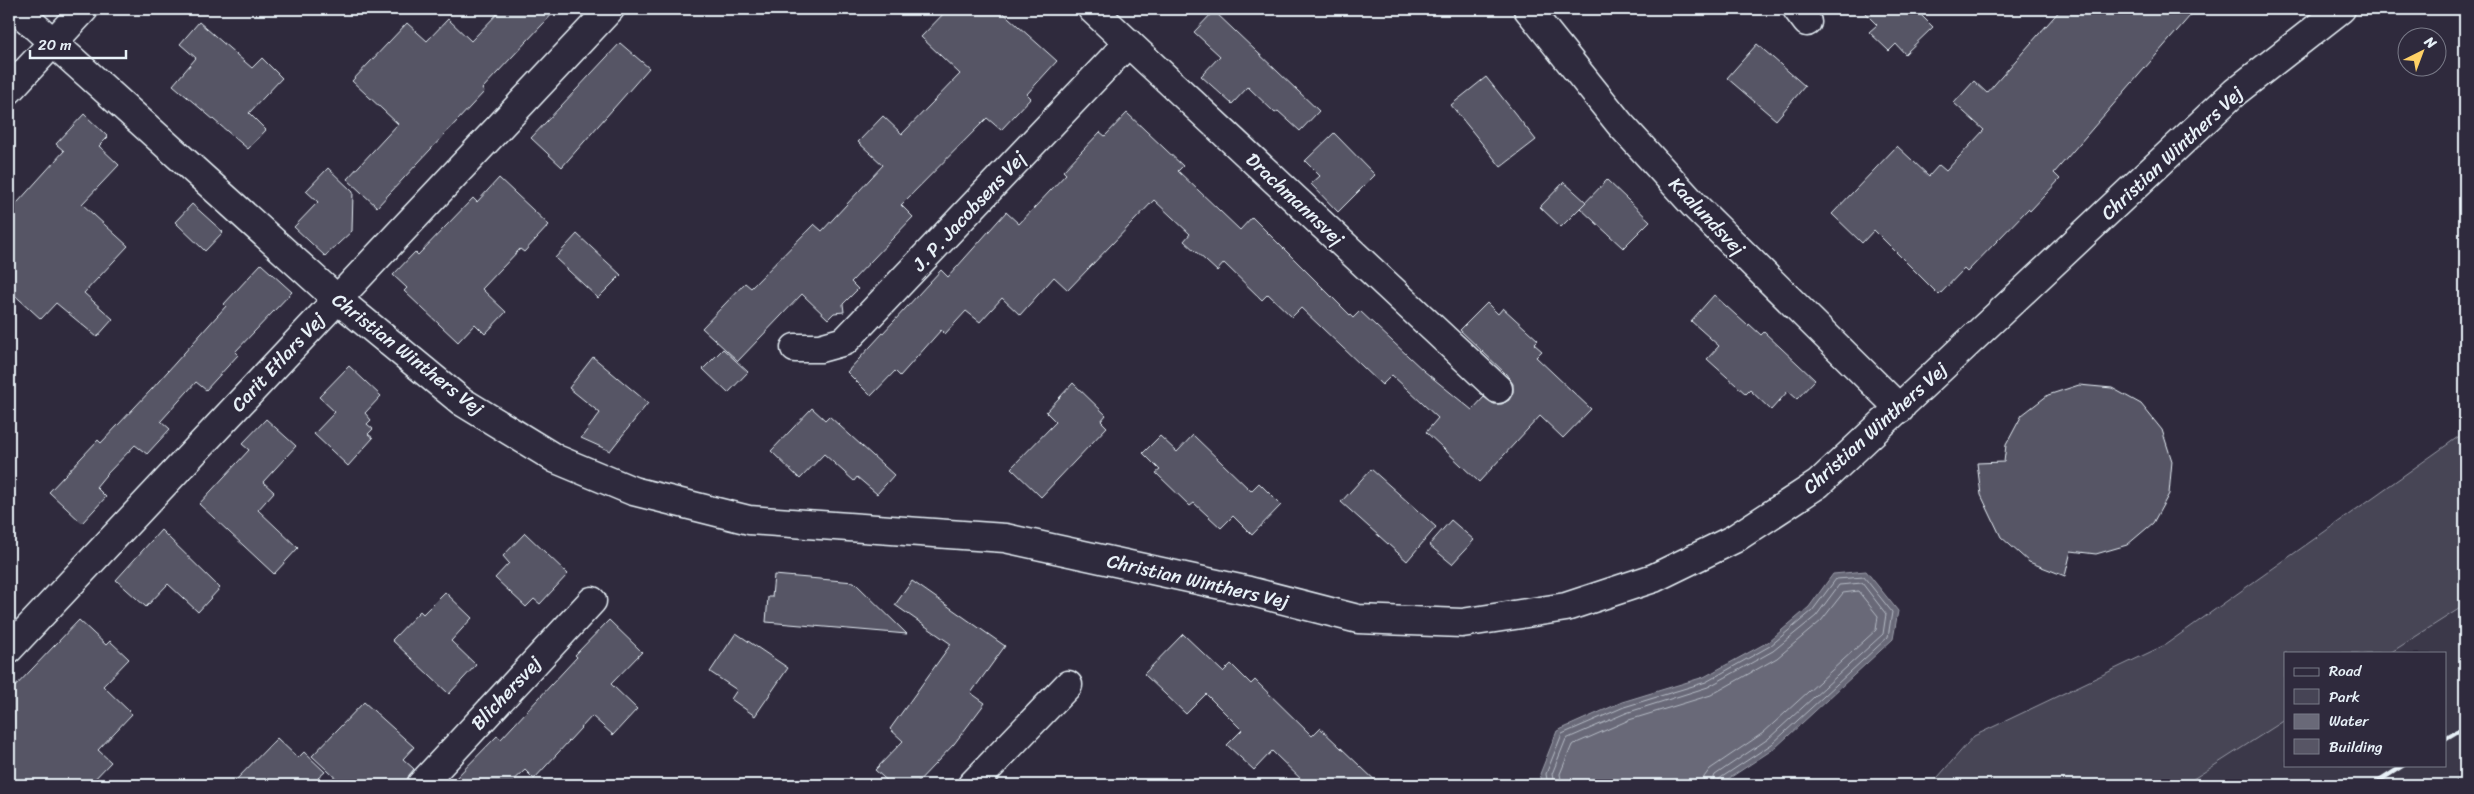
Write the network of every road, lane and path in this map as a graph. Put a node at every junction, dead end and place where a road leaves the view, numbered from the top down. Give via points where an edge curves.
1 (16, 9) edge
2 (84, 9) edge
3 (610, 9) edge
4 (1092, 9) edge
5 (1528, 9) edge
6 (2341, 9) edge
7 (52, 43) junction
8 (1128, 43) junction
9 (9, 90) edge
10 (337, 299) junction
11 (795, 348) dead end
12 (1498, 389) dead end
13 (1900, 409) junction
14 (592, 601) dead end
15 (9, 649) edge
16 (1068, 685) dead end
17 (421, 785) edge
18 (972, 785) edge

1 - 7 street, Christian Winthers Vej
2 - 7 street
3 - 10 street, Carit Etlars Vej
4 - 8 street, Drachmannsvej
5 - 13 street, Kaalundsvej via 1620,124 1688,198
6 - 13 street, Christian Winthers Vej via 2235,92
7 - 9 street
7 - 10 street, Christian Winthers Vej
8 - 11 street, J. P. Jacobsens Vej via 845,342 820,348
8 - 12 street, Drachmannsvej
10 - 13 street, Christian Winthers Vej via 461,401 556,459 633,491 749,520 1004,538 1250,591 1358,620 1462,623 1566,607 1654,578 1734,539 1818,484
10 - 15 street, Carit Etlars Vej
14 - 17 street, Blichersvej
16 - 18 street

